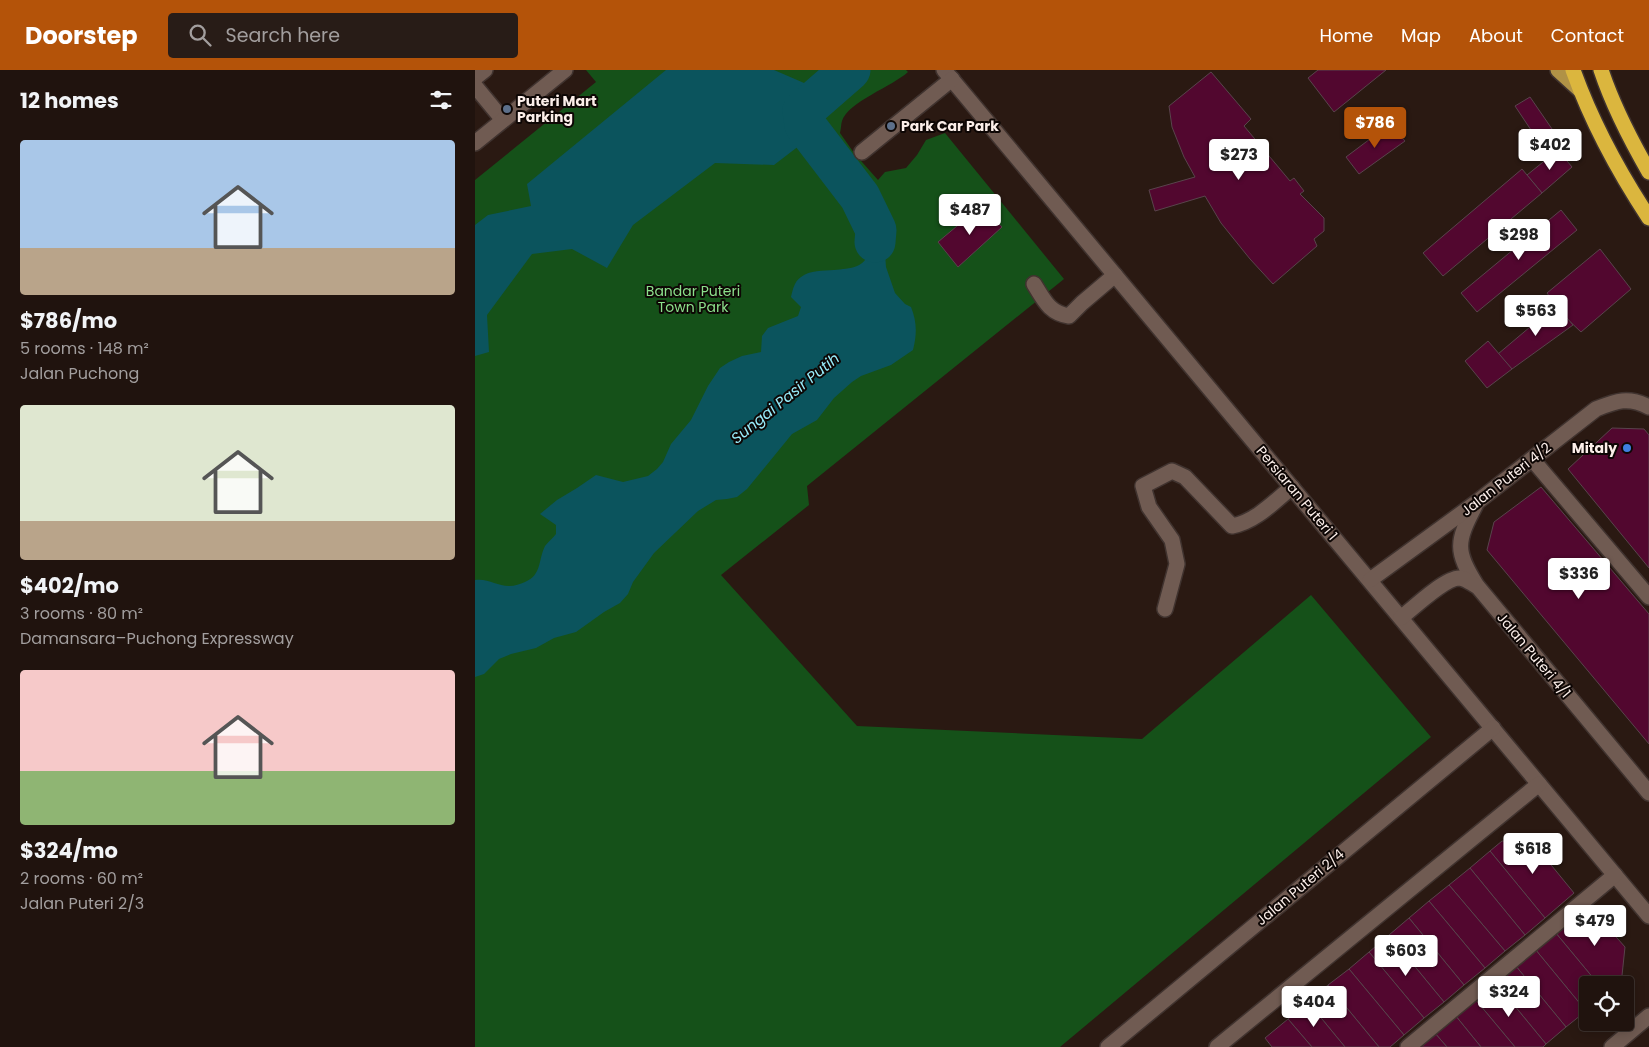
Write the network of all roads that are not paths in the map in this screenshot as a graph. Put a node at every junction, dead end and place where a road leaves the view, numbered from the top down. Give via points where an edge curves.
1 (485, 70) edge
2 (565, 70) edge
3 (1601, 70) edge
4 (1561, 71) edge
5 (948, 74) edge
6 (475, 78) edge
7 (475, 86) edge
8 (503, 120) junction
9 (475, 143) edge
10 (862, 152) dead end
11 (1649, 172) edge
12 (1649, 218) edge
13 (1115, 275) junction
14 (1034, 284) dead end
15 (1649, 407) edge
16 (1532, 459) junction
17 (1292, 487) junction
18 (1477, 502) junction
19 (1370, 580) junction
20 (1477, 587) junction
21 (1649, 597) edge
22 (1165, 609) dead end
23 (1401, 618) junction
24 (1493, 728) junction
25 (1539, 784) junction
26 (1649, 793) edge
27 (1615, 876) junction
28 (1649, 916) edge
29 (1649, 1016) edge
30 (1108, 1047) edge
31 (1217, 1047) edge
32 (1408, 1047) edge
33 (1612, 1047) edge

1 - 6 street
2 - 8 street
3 - 11 highway via 1619,116
4 - 12 highway via 1580,90 1601,137
5 - 10 street
5 - 13 street, Persiaran Puteri 1
7 - 8 street
8 - 9 street
13 - 14 street via 1069,316 1058,314 1049,307
13 - 17 street, Persiaran Puteri 1
15 - 16 street, Jalan Puteri 4/2 via 1627,399 1596,409
16 - 18 street, Jalan Puteri 4/2
16 - 21 street
17 - 19 street, Persiaran Puteri 1
17 - 22 street via 1249,521 1232,526 1185,477 1172,471 1143,486 1149,507 1172,540 1177,564
18 - 19 street, Jalan Puteri 4/2
18 - 20 street, Jalan Puteri 4/1 via 1462,535 1460,550 1464,566
19 - 23 street, Persiaran Puteri 1
20 - 23 street via 1459,578 1449,581
20 - 26 street, Jalan Puteri 4/1
23 - 24 street, Persiaran Puteri 1
24 - 25 street, Persiaran Puteri 1
24 - 30 street, Jalan Puteri 2/4
25 - 27 street, Persiaran Puteri 1
25 - 31 street
27 - 28 street, Persiaran Puteri 1
27 - 32 street
29 - 33 street

